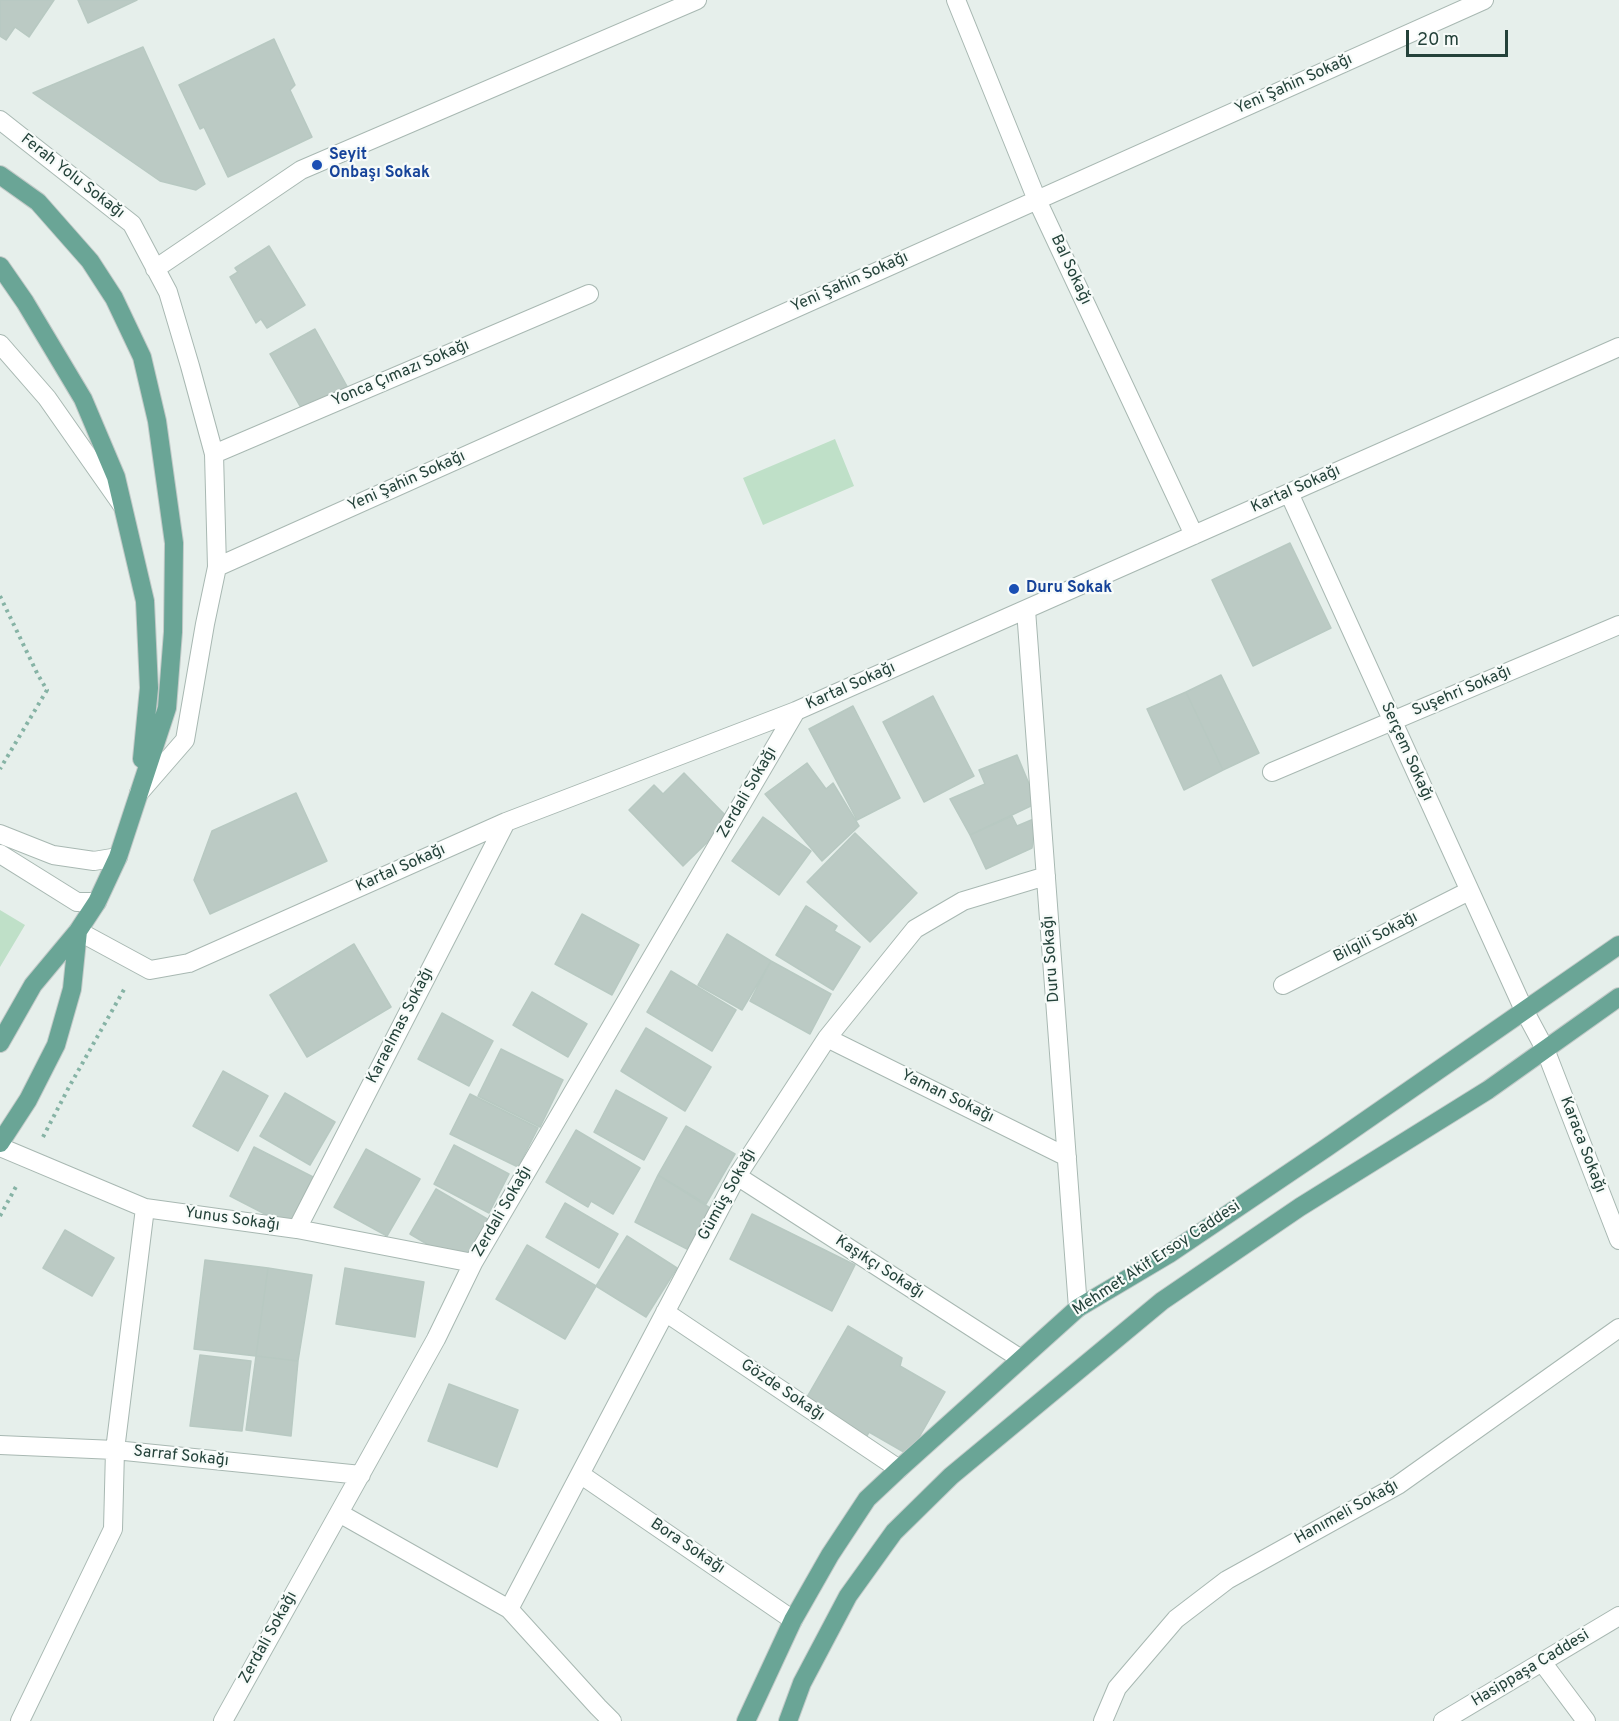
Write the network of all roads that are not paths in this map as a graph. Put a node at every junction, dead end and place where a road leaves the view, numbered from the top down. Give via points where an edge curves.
1 (697, 0) edge
2 (956, 0) edge
3 (1484, 0) edge
4 (0, 120) edge
5 (0, 175) edge
6 (1037, 200) junction
7 (0, 266) edge
8 (155, 269) junction
9 (589, 294) dead end
10 (0, 344) edge
11 (1619, 347) edge
12 (214, 454) junction
13 (1289, 494) junction
14 (123, 506) junction
15 (1194, 535) junction
16 (217, 567) junction
17 (1026, 610) junction
18 (1619, 625) edge
19 (796, 711) junction
20 (1392, 721) junction
21 (1272, 772) dead end
22 (139, 793) junction
23 (506, 822) junction
24 (0, 834) edge
25 (0, 854) edge
26 (118, 857) junction
27 (1046, 876) junction
28 (1469, 891) junction
29 (97, 902) junction
30 (78, 931) junction
31 (1619, 945) edge
32 (1283, 985) dead end
33 (1619, 998) edge
34 (1524, 1010) junction
35 (827, 1038) junction
36 (0, 1043) edge
37 (1545, 1050) junction
38 (0, 1145) edge
39 (1067, 1157) junction
40 (737, 1176) junction
41 (145, 1208) junction
42 (297, 1229) junction
43 (1619, 1239) edge
44 (473, 1263) junction
45 (1078, 1308) junction
46 (665, 1312) junction
47 (1619, 1328) edge
48 (1021, 1359) junction
49 (0, 1445) edge
50 (115, 1450) junction
51 (899, 1469) junction
52 (580, 1474) junction
53 (361, 1475) junction
54 (339, 1513) junction
55 (509, 1609) junction
56 (1619, 1616) edge
57 (793, 1620) junction
58 (1542, 1662) junction
59 (20, 1721) edge
60 (224, 1721) edge
61 (612, 1721) edge
62 (746, 1721) edge
63 (788, 1721) edge
64 (1103, 1721) edge
65 (1443, 1721) edge
66 (1586, 1721) edge

1 - 8 street via 301,170
2 - 6 street, Bal Sokağı
3 - 6 street, Yeni Şahin Sokağı
4 - 8 street, Ferah Yolu Sokağı via 132,224
5 - 22 main road via 38,202 90,261 114,298 142,357 157,421 174,543 173,632 167,708
6 - 15 street, Bal Sokağı
6 - 16 street, Yeni Şahin Sokağı
7 - 14 main road via 83,399 116,477
8 - 12 street, Ferah Yolu Sokağı via 168,292
9 - 12 street, Yonca Çımazı Sokağı
10 - 14 street via 47,398
11 - 13 street, Kartal Sokağı
12 - 16 street, Ferah Yolu Sokağı
13 - 15 street, Kartal Sokağı
13 - 20 street, Serçem Sokağı
14 - 22 main road via 145,601 149,688
15 - 17 street, Kartal Sokağı
16 - 22 street, Ferah Yolu Sokağı via 185,740
17 - 19 street, Kartal Sokağı
17 - 27 street, Duru Sokağı
18 - 20 street, Suşehri Sokağı
19 - 23 street, Kartal Sokağı
19 - 44 street, Zerdali Sokağı
20 - 21 street, Suşehri Sokağı
20 - 28 street, Serçem Sokağı
22 - 26 main road
23 - 30 street, Kartal Sokağı via 189,963 150,970
23 - 42 street, Karaelmas Sokağı
24 - 26 street via 53,855 94,861
25 - 29 street via 77,902
26 - 29 main road
27 - 35 street, Gümüş Sokağı via 963,901 915,929
27 - 39 street, Duru Sokağı
28 - 32 street, Bilgili Sokağı
28 - 34 street, Serçem Sokağı
29 - 30 main road
30 - 36 main road via 33,985
30 - 38 main road via 72,989 56,1045
31 - 34 main road, Mehmet Akif Ersoy Caddesi
33 - 37 main road
34 - 37 street, Karaca Sokağı
34 - 45 main road, Mehmet Akif Ersoy Caddesi via 1179,1248
35 - 39 street, Yaman Sokağı
35 - 40 street, Gümüş Sokağı
37 - 43 street, Karaca Sokağı
37 - 63 main road via 1162,1301 951,1476 894,1532 848,1596 802,1683
38 - 41 street, Yunus Sokağı
39 - 45 street, Duru Sokağı
40 - 46 street, Gümüş Sokağı
40 - 48 street, Kaşıkçı Sokağı
41 - 42 street, Yunus Sokağı
41 - 50 street
42 - 44 street, Yunus Sokağı
44 - 53 street, Zerdali Sokağı
45 - 48 main road, Mehmet Akif Ersoy Caddesi
46 - 51 street, Gözde Sokağı
46 - 52 street, Gümüş Sokağı
47 - 64 street, Hanımeli Sokağı via 1398,1485 1227,1580 1176,1619 1117,1688
48 - 51 main road, Mehmet Akif Ersoy Caddesi
49 - 50 street, Sarraf Sokağı
50 - 53 street, Sarraf Sokağı
50 - 59 street via 113,1529
51 - 57 main road, Mehmet Akif Ersoy Caddesi via 867,1499
52 - 55 street, Gümüş Sokağı
52 - 57 street, Bora Sokağı
53 - 54 street, Zerdali Sokağı
54 - 55 street
54 - 60 street, Zerdali Sokağı
55 - 61 street
56 - 58 street, Hasippaşa Caddesi
57 - 62 main road, Mehmet Akif Ersoy Caddesi
58 - 65 street, Hasippaşa Caddesi
58 - 66 street

